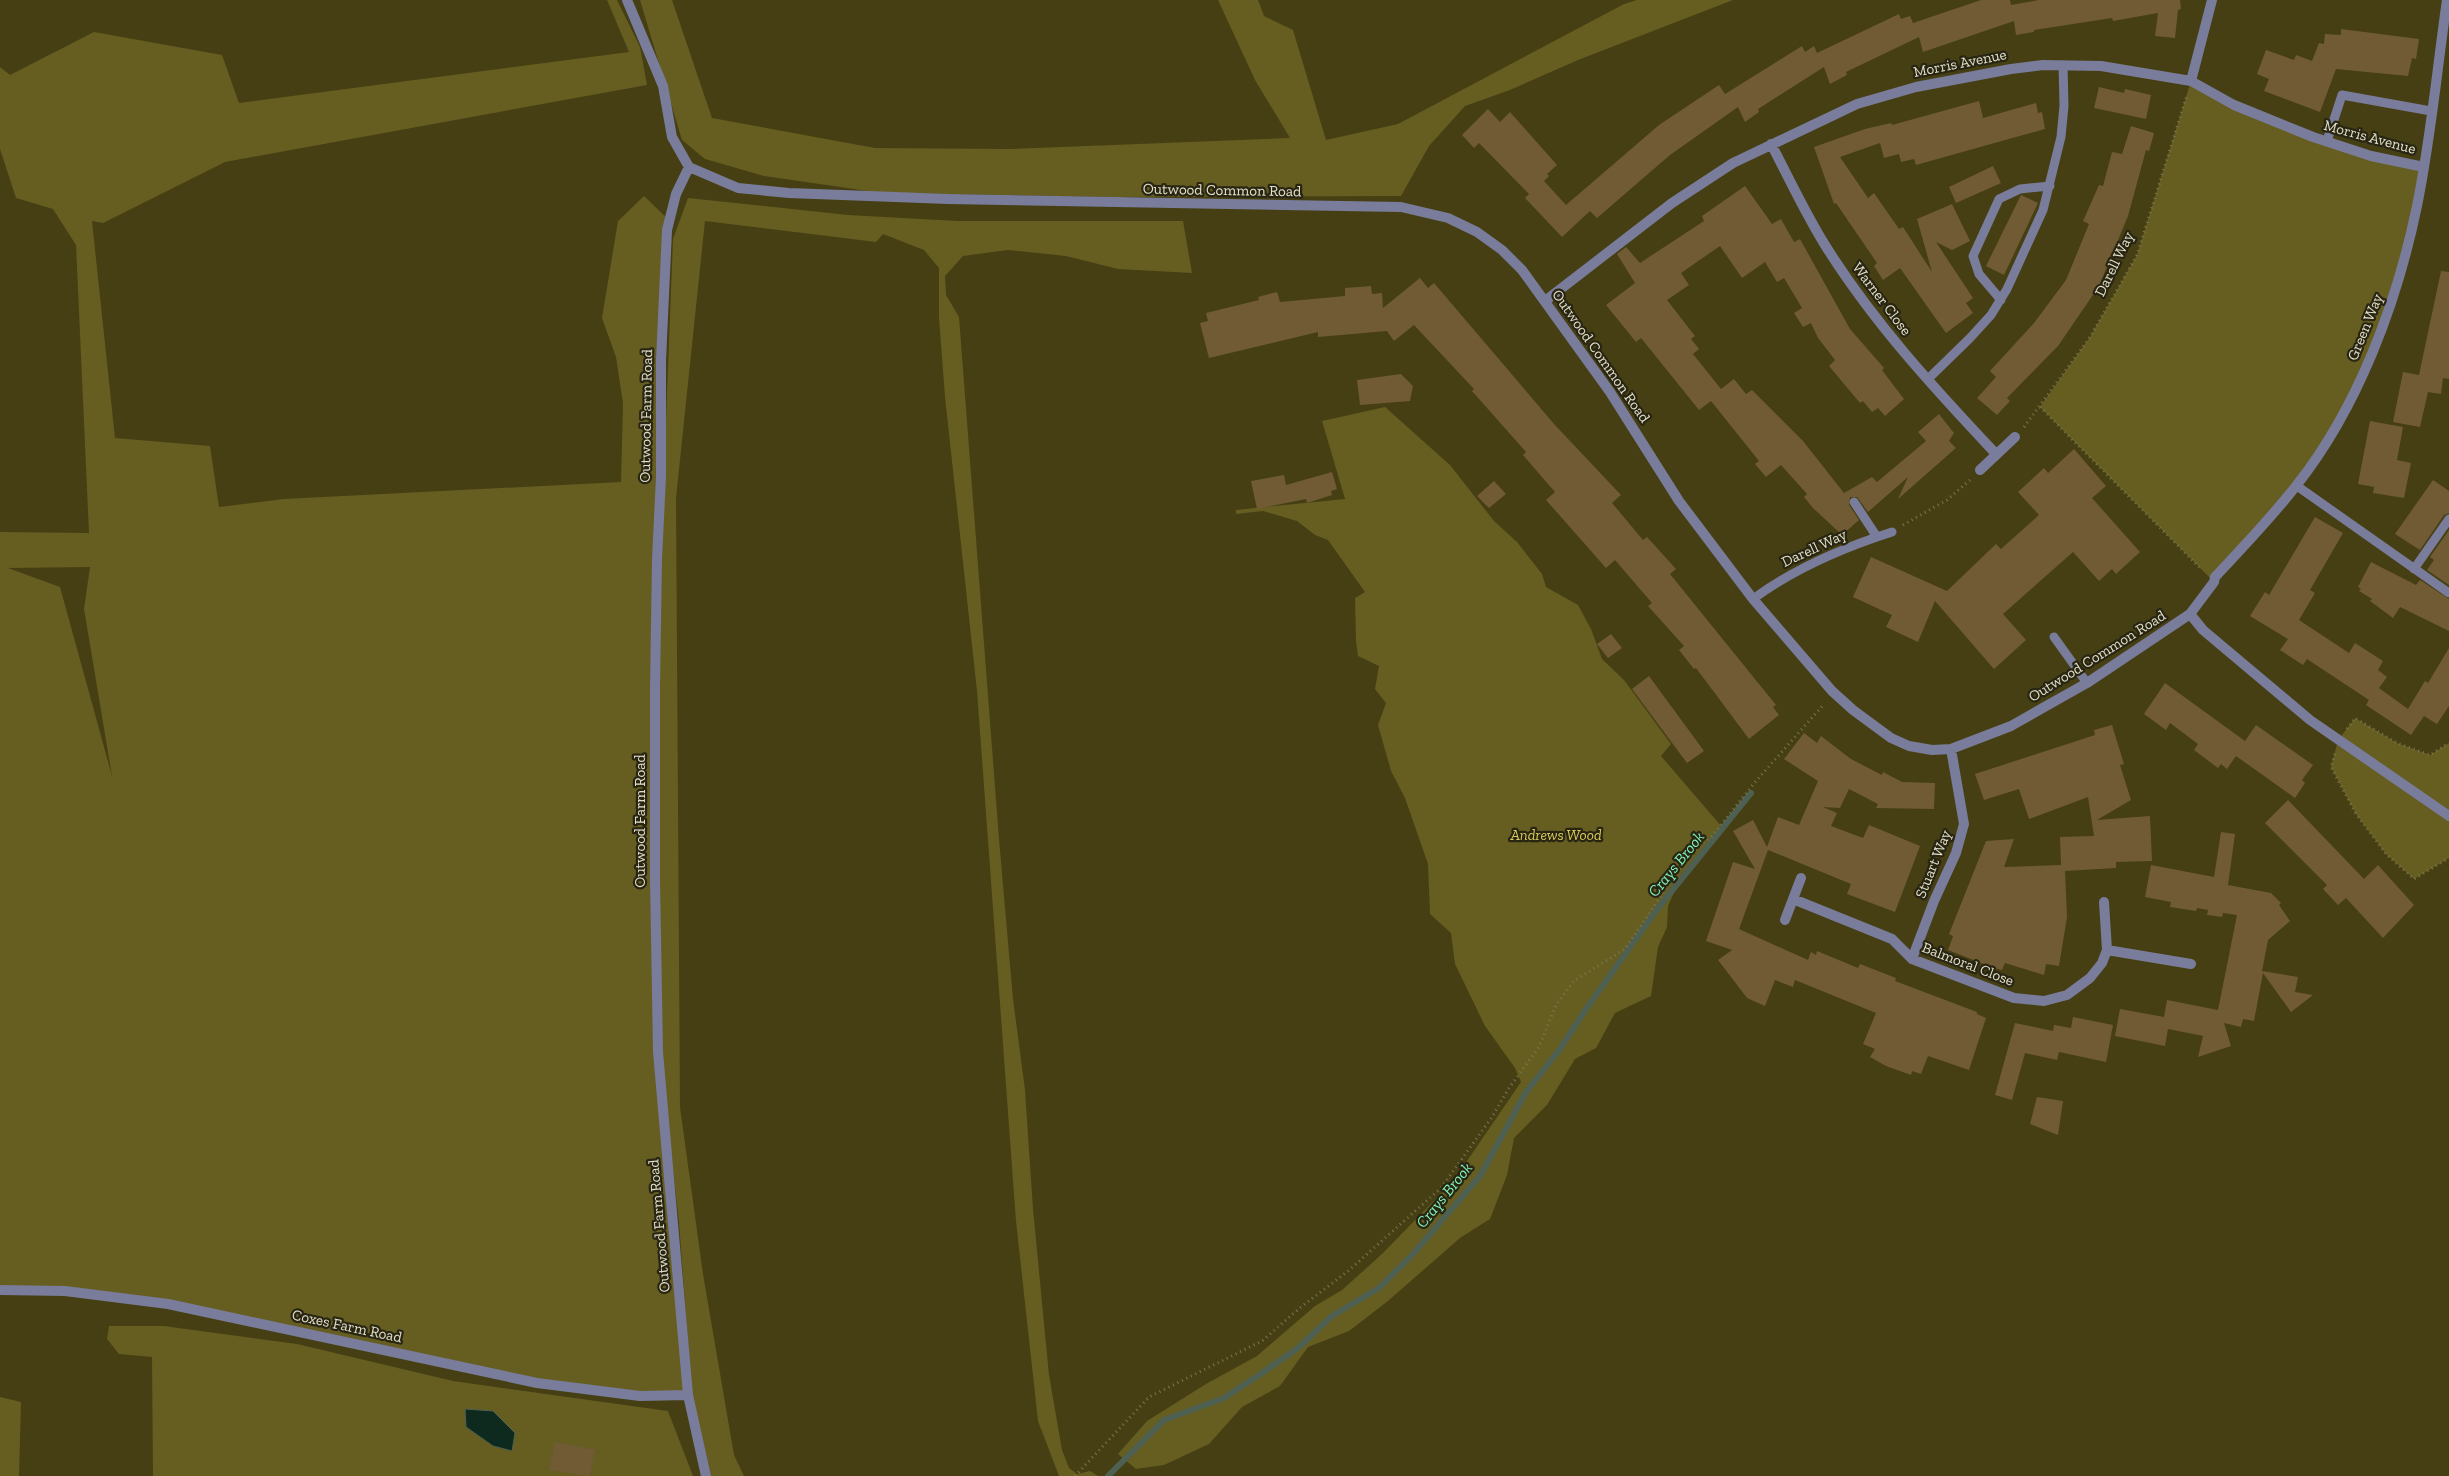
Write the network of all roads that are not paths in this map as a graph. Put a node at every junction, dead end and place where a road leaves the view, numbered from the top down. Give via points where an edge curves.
1 (628, 0) edge
2 (2212, 0) edge
3 (2448, 0) edge
4 (2063, 65) junction
5 (2191, 81) junction
6 (2431, 111) junction
7 (2328, 141) junction
8 (1771, 144) junction
9 (689, 167) junction
10 (2424, 167) junction
11 (2050, 186) junction
12 (2001, 300) junction
13 (1545, 301) junction
14 (1928, 379) junction
15 (2015, 437) road end
16 (1996, 454) junction
17 (1980, 470) road end
18 (2297, 486) junction
19 (1854, 502) dead end
20 (2449, 519) edge
21 (1892, 532) road end
22 (1877, 537) junction
23 (2414, 569) junction
24 (2449, 593) edge
25 (1753, 599) junction
26 (2190, 614) junction
27 (2054, 637) dead end
28 (2087, 683) junction
29 (1950, 749) junction
30 (2449, 816) edge
31 (1801, 878) dead end
32 (1793, 899) junction
33 (2104, 902) dead end
34 (1785, 920) dead end
35 (2107, 950) junction
36 (1912, 959) junction
37 (2190, 964) dead end
38 (0, 1290) edge
39 (688, 1395) junction
40 (706, 1476) edge

1 - 9 street via 663,86 672,137
2 - 5 street
3 - 6 street, Green Way
4 - 5 street, Morris Avenue via 2101,66
4 - 8 street, Morris Avenue via 2011,68 1886,94
4 - 11 lane via 2061,137
5 - 7 street, Morris Avenue via 2234,105
6 - 7 lane via 2342,95
6 - 10 street, Green Way
7 - 10 street, Morris Avenue via 2371,156
8 - 13 street, Morris Avenue via 1733,163 1672,203
8 - 14 street, Warner Close via 1824,244 1844,274 1890,336
9 - 13 street, Outwood Common Road via 738,188 789,193 1070,203 1401,207 1448,218 1477,232 1522,270
9 - 39 street, Outwood Farm Road via 676,194 667,230 661,360 655,688 658,1052
10 - 18 street, Green Way via 2409,244 2374,351 2342,416
11 - 12 lane via 2044,210
11 - 12 lane via 2020,189 1999,199 1973,256 1979,274
12 - 14 lane via 1970,338
13 - 25 street, Outwood Common Road via 1610,392 1678,501
14 - 16 street, Warner Close
15 - 16 street
16 - 17 street
18 - 23 lane
18 - 26 street, Green Way via 2215,577
19 - 22 lane
20 - 23 lane
21 - 22 lane, Darell Way
22 - 25 lane, Darell Way via 1782,578
23 - 24 lane
25 - 29 street, Outwood Common Road via 1832,691 1853,710 1891,738 1910,746
26 - 28 street, Outwood Common Road
26 - 30 street via 2203,630 2257,677 2338,740
27 - 28 lane
28 - 29 street, Outwood Common Road via 2011,726
29 - 36 street, Stuart Way via 1964,824 1956,853
31 - 32 street
32 - 34 street
32 - 36 street, Balmoral Close via 1892,939
33 - 35 street
35 - 36 street, Balmoral Close via 2102,964 2090,978 2067,995 2044,1001 2014,998
35 - 37 street
38 - 39 street, Coxes Farm Road via 65,1291 168,1304 537,1383 640,1396
39 - 40 street, Outwood Farm Road

